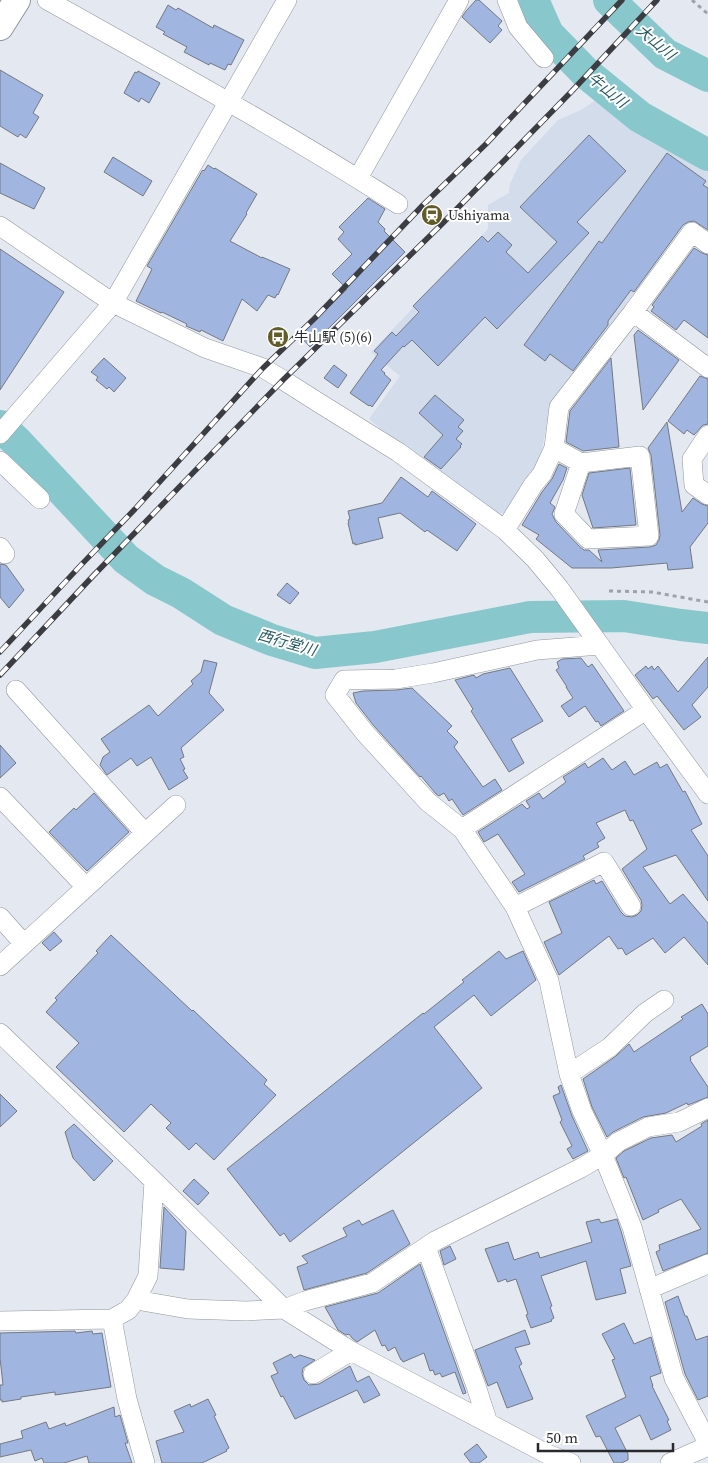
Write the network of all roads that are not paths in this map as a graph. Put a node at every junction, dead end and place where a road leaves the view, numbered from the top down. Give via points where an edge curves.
1 (17, 0) edge
2 (47, 0) edge
3 (287, 0) edge
4 (459, 0) edge
5 (507, 0) edge
6 (0, 27) edge
7 (544, 58) dead end
8 (229, 102) junction
9 (358, 178) junction
10 (398, 204) dead end
11 (0, 226) edge
12 (708, 244) edge
13 (113, 303) junction
14 (633, 312) junction
15 (708, 368) edge
16 (0, 434) edge
17 (708, 435) edge
18 (554, 448) junction
19 (0, 461) edge
20 (582, 463) junction
21 (708, 495) edge
22 (40, 499) dead end
23 (504, 530) junction
24 (597, 641) junction
25 (16, 690) dead end
26 (646, 710) junction
27 (708, 794) edge
28 (0, 798) edge
29 (176, 805) dead end
30 (462, 829) junction
31 (145, 833) junction
32 (86, 887) junction
33 (631, 906) dead end
34 (515, 907) junction
35 (0, 917) edge
36 (24, 944) junction
37 (0, 966) edge
38 (664, 1000) dead end
39 (0, 1033) edge
40 (569, 1074) junction
41 (708, 1108) edge
42 (603, 1155) junction
43 (154, 1181) junction
44 (426, 1247) junction
45 (708, 1264) edge
46 (649, 1289) junction
47 (136, 1300) junction
48 (284, 1309) junction
49 (112, 1319) junction
50 (0, 1321) edge
51 (352, 1351) junction
52 (313, 1374) dead end
53 (488, 1423) junction
54 (708, 1444) edge
55 (144, 1463) edge
56 (571, 1463) edge
57 (670, 1463) edge

1 - 6 main road
2 - 8 street
3 - 8 street
4 - 9 street
5 - 7 street via 518,27
8 - 9 street
8 - 13 street
9 - 10 street
11 - 13 street
12 - 14 street via 692,232
13 - 16 street
13 - 23 street via 205,348 263,368 398,452
14 - 15 street
14 - 18 street via 559,407
17 - 21 street via 692,459 694,485
18 - 20 street
18 - 23 street via 542,474
19 - 22 street
20 - 20 street via 640,456 649,536 588,538 564,514
23 - 24 street via 559,588
24 - 26 street
24 - 30 street via 396,679 344,680 335,695 365,733 428,802
25 - 31 street
26 - 27 street
26 - 30 street
28 - 32 street
29 - 31 street
30 - 34 street
31 - 32 street
32 - 36 street
33 - 34 street via 604,862
34 - 40 street via 549,981
35 - 36 street
36 - 37 street
38 - 40 street via 645,1013 610,1048
39 - 43 street
40 - 42 street
41 - 42 street via 679,1122 648,1127 618,1142
42 - 44 street
42 - 46 street via 632,1227
43 - 47 street via 148,1276
43 - 48 street
44 - 48 street via 372,1282
44 - 53 street
45 - 46 street
46 - 54 street via 674,1378
47 - 48 street via 188,1309
47 - 49 street via 128,1310
48 - 51 street
49 - 50 street
49 - 55 street via 127,1399
51 - 52 street
51 - 53 street
53 - 56 street
54 - 57 street

